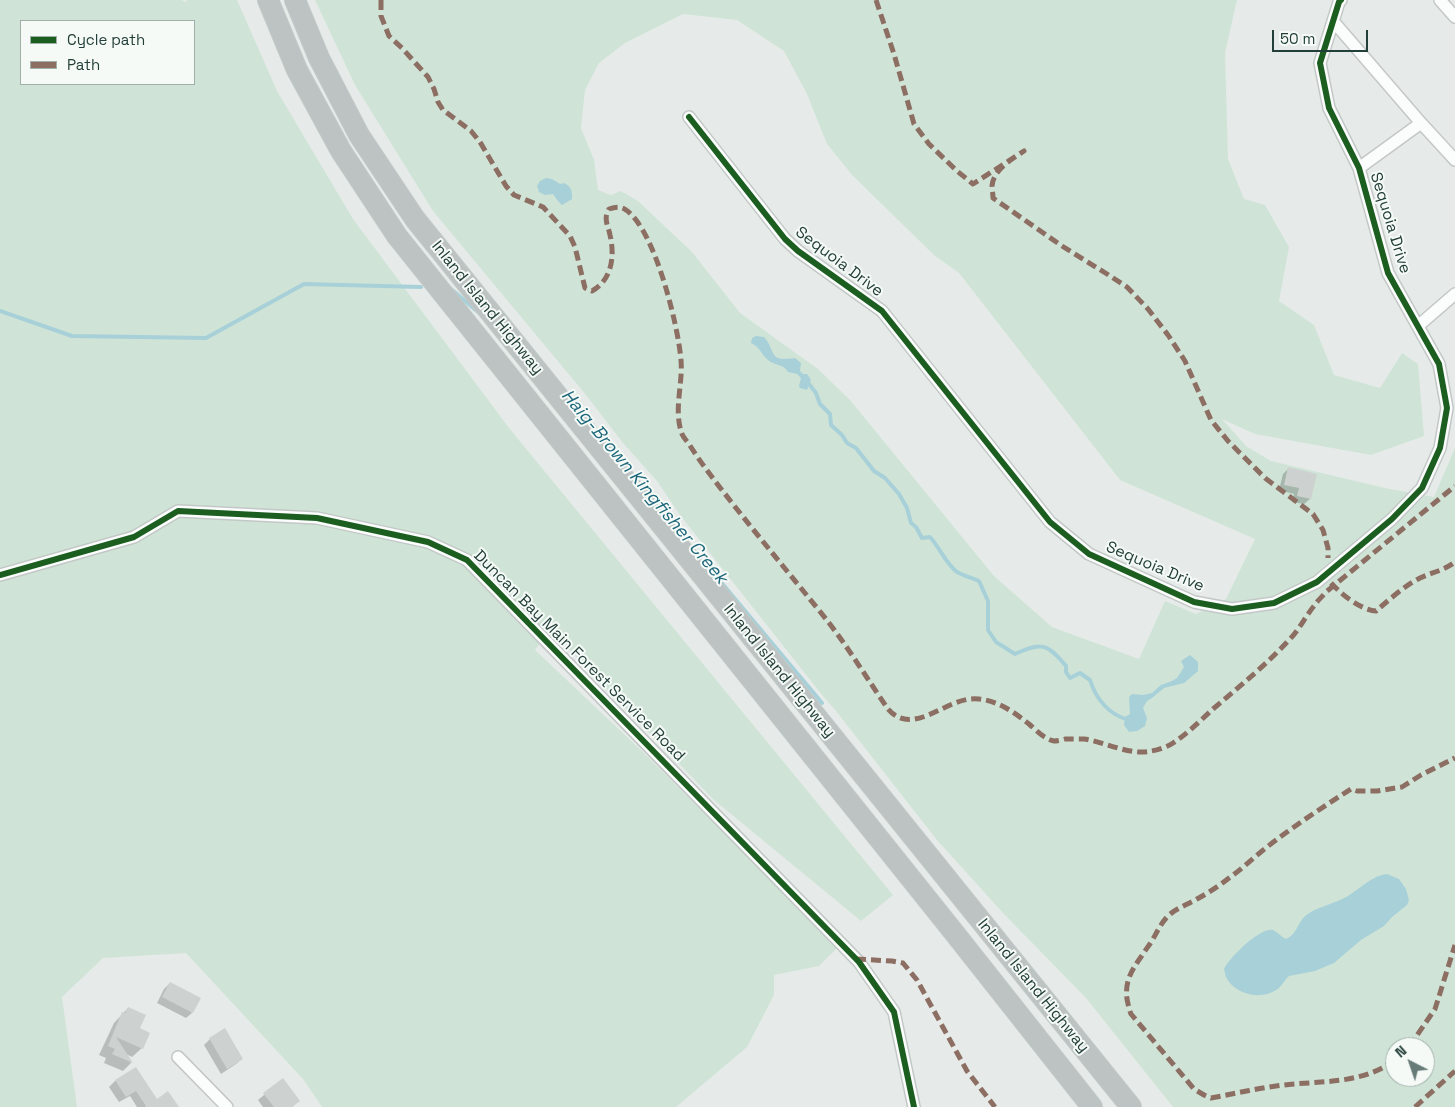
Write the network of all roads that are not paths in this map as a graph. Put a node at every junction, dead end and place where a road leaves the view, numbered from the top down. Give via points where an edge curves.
1 (268, 0) edge
2 (295, 0) edge
3 (1341, 0) edge
4 (1440, 0) edge
5 (1455, 17) edge
6 (1333, 21) junction
7 (689, 117) dead end
8 (1421, 123) junction
9 (1455, 160) edge
10 (1359, 168) junction
11 (1455, 294) edge
12 (1418, 326) junction
13 (0, 575) edge
14 (178, 1057) dead end
15 (227, 1107) edge
16 (914, 1107) edge
17 (1092, 1107) edge
18 (1131, 1107) edge

1 - 17 highway, Inland Island Highway via 297,70 341,151 396,236
2 - 18 highway, Inland Island Highway via 319,58 359,135 415,219
3 - 6 street, Sequoia Drive
4 - 5 street
6 - 8 street
6 - 10 street, Sequoia Drive via 1320,63 1329,108
7 - 12 street, Sequoia Drive via 785,239 882,311 1050,522 1089,554 1194,602 1232,609 1274,603 1317,582 1392,519 1422,488 1440,448 1447,408 1439,364
8 - 9 street
8 - 10 street
10 - 12 street, Sequoia Drive via 1388,273
11 - 12 street
13 - 16 street, Duncan Bay Main Forest Service Road via 134,537 178,512 317,518 428,542 467,560 859,962 894,1012
14 - 15 street

